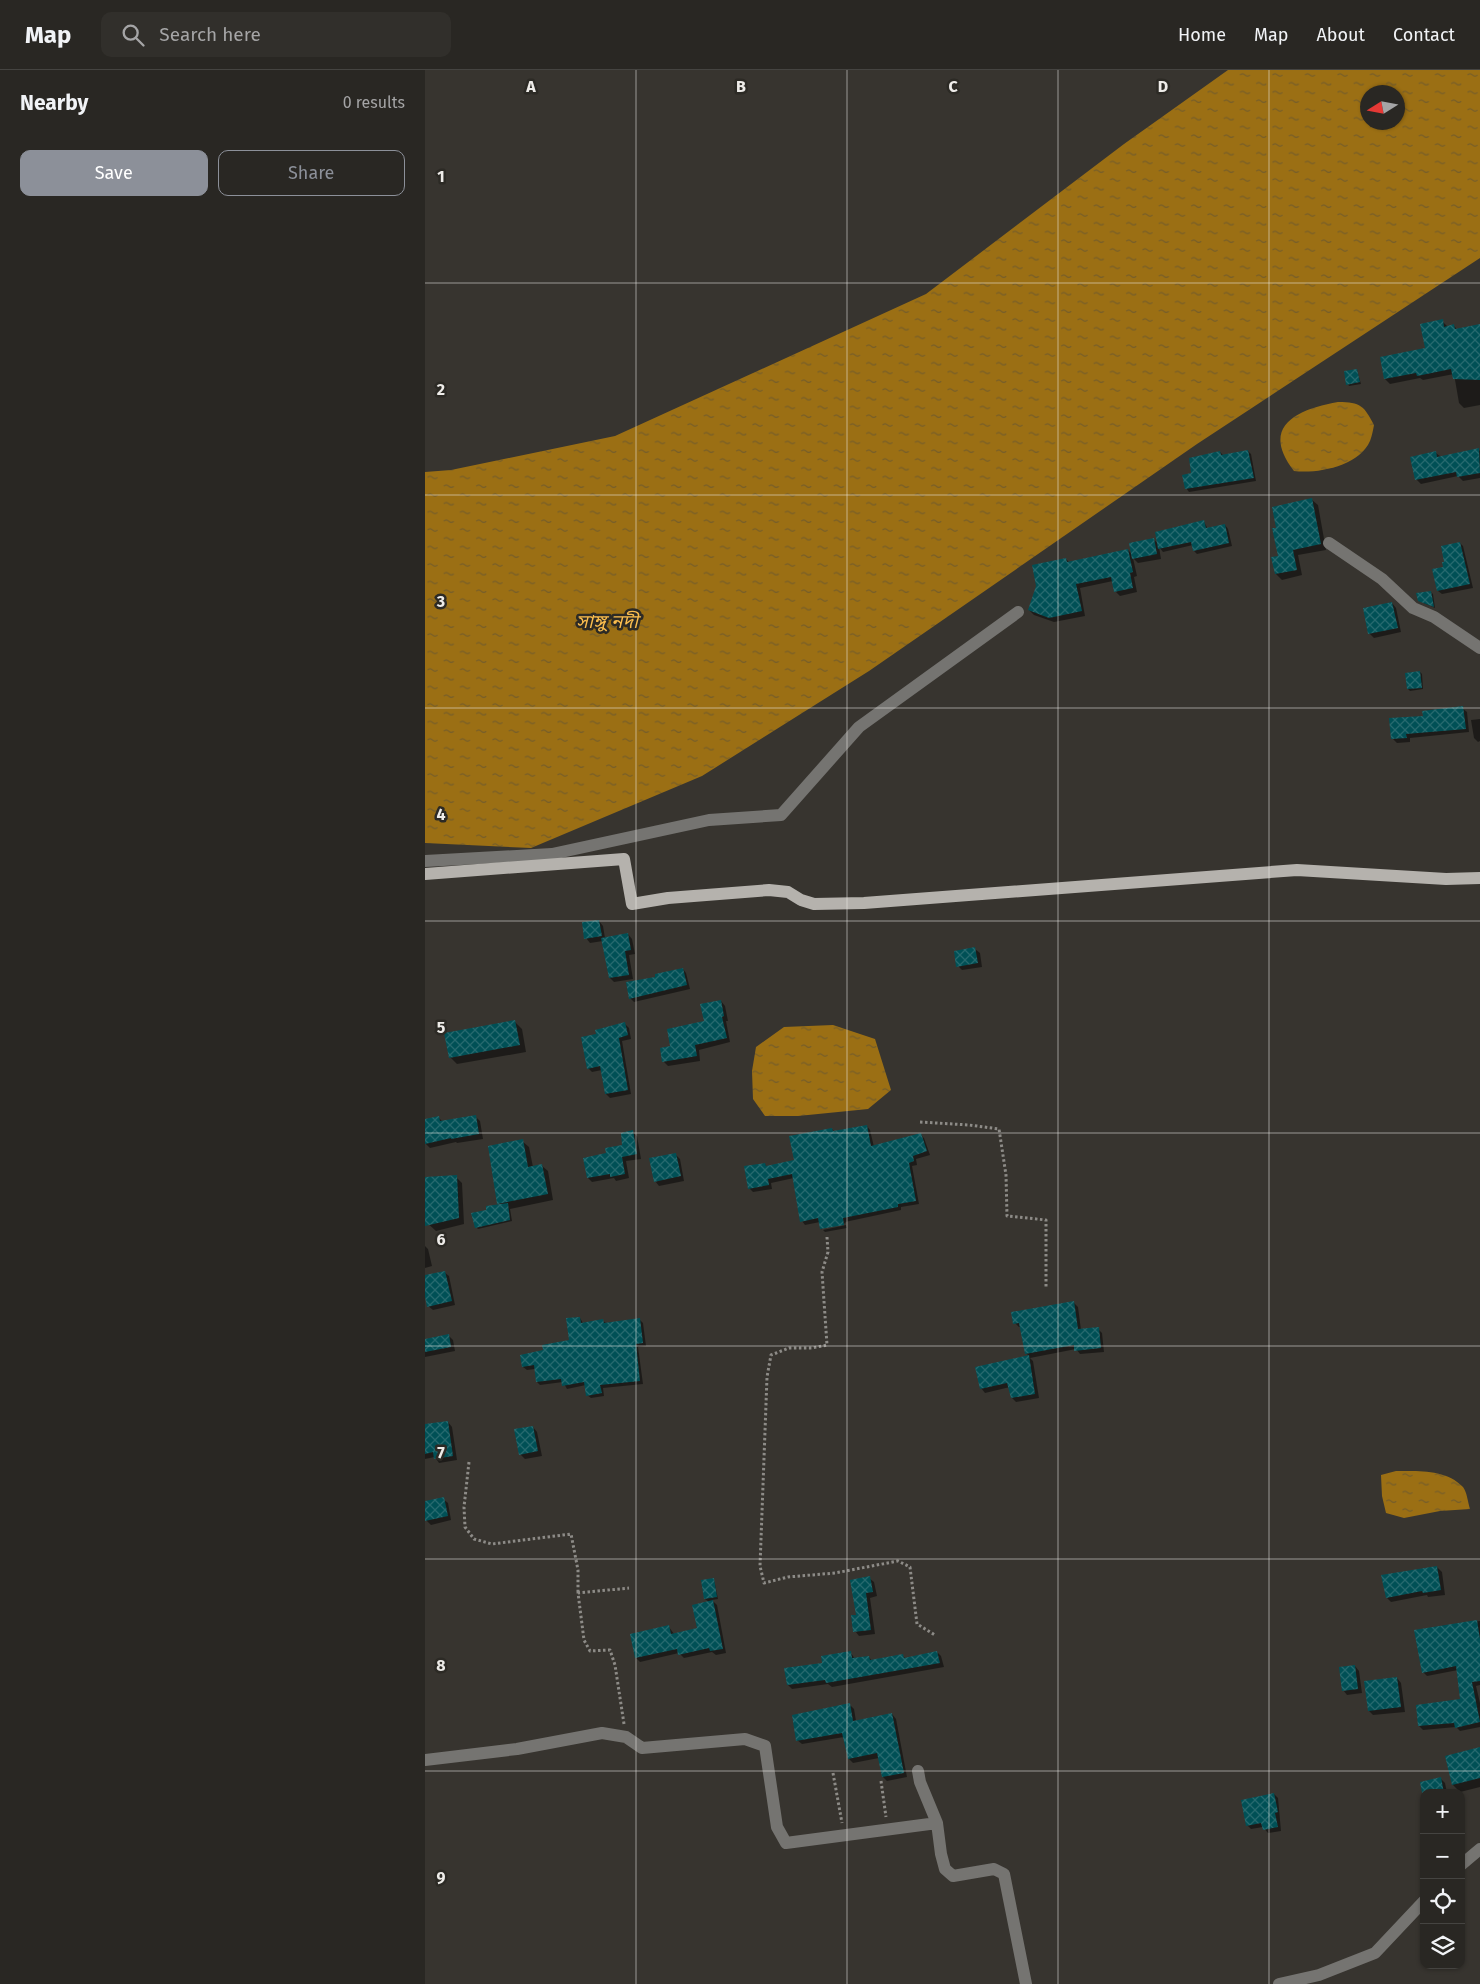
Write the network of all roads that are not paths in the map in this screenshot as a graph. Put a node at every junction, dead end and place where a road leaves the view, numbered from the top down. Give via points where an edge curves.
1 (1329, 543) dead end
2 (1018, 612) dead end
3 (1480, 648) edge
4 (425, 861) edge
5 (425, 874) edge
6 (1480, 878) edge
7 (425, 1760) edge
8 (918, 1771) dead end
9 (937, 1823) junction
10 (1480, 1849) edge
11 (1465, 1862) edge
12 (1420, 1905) edge
13 (1026, 1984) edge
14 (1279, 1984) edge

1 - 3 street via 1382,579 1413,608 1434,617
2 - 4 street via 859,727 781,815 709,820 552,854
5 - 6 main road via 624,859 632,904 769,890 788,892 814,904 864,902 1297,870
7 - 9 street via 517,1750 602,1733 626,1737 643,1748 745,1739 765,1746 777,1827 786,1843
8 - 9 street
9 - 13 street via 945,1869 953,1876 994,1868 1004,1874
10 - 11 street
12 - 14 street via 1375,1953 1319,1976

